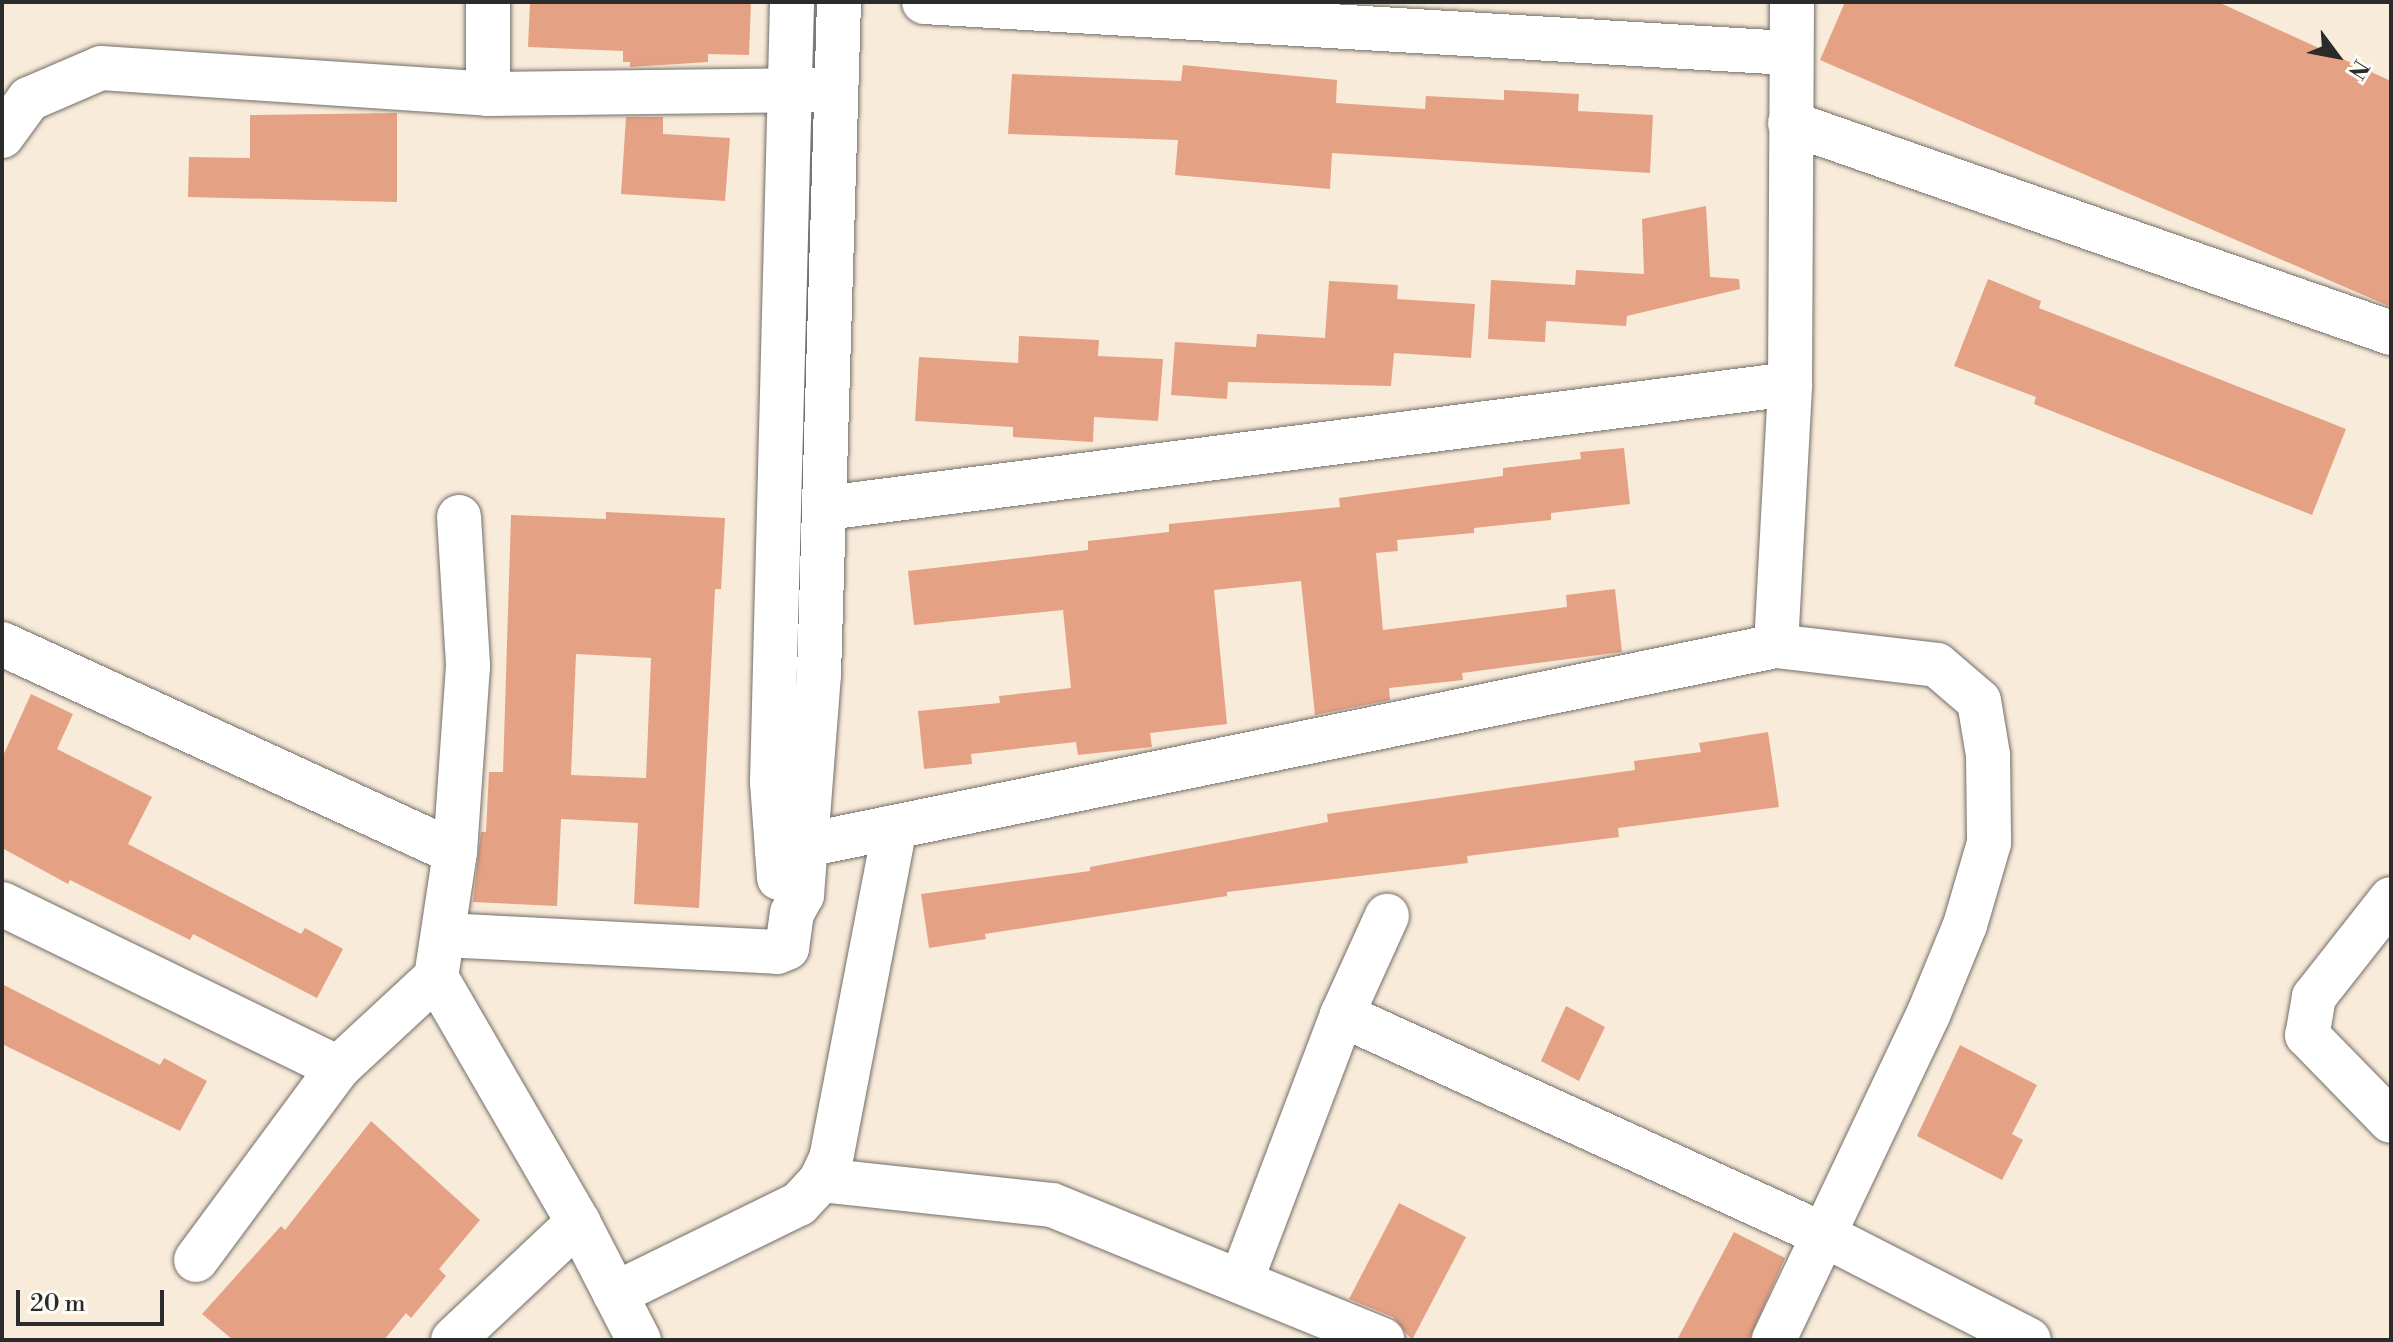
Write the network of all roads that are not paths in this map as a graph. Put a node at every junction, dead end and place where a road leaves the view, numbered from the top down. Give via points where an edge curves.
1 (488, 2) edge
2 (792, 2) edge
3 (839, 2) edge
4 (924, 2) edge
5 (1792, 2) edge
6 (1788, 53) junction
7 (789, 90) junction
8 (839, 90) junction
9 (488, 94) junction
10 (1790, 123) junction
11 (2, 136) edge
12 (2391, 333) edge
13 (1790, 384) junction
14 (826, 508) junction
15 (459, 517) dead end
16 (2, 644) edge
17 (1776, 646) junction
18 (895, 828) junction
19 (792, 848) junction
20 (455, 852) junction
21 (2391, 899) edge
22 (2, 904) edge
23 (1387, 916) dead end
24 (444, 935) junction
25 (436, 977) junction
26 (1342, 1015) junction
27 (338, 1068) junction
28 (2391, 1121) edge
29 (821, 1180) junction
30 (578, 1222) junction
31 (1824, 1235) junction
32 (196, 1260) dead end
33 (1241, 1281) junction
34 (615, 1294) junction
35 (1378, 1339) edge
36 (453, 1340) edge
37 (639, 1340) edge
38 (1774, 1340) edge
39 (2029, 1340) edge

1 - 9 street
2 - 7 street
3 - 8 street
4 - 6 street
5 - 6 street
6 - 10 street
7 - 8 street
7 - 9 street
7 - 19 street via 772,782
8 - 14 street
9 - 11 street via 101,68 29,99
10 - 12 street
10 - 13 street
13 - 14 street
13 - 17 street
14 - 19 street
15 - 20 street via 468,666
16 - 20 street
17 - 18 street
17 - 31 street via 1937,665 1979,701 1988,755 1989,843 1965,925
18 - 19 street
18 - 29 street via 831,1159
19 - 24 street via 802,895 792,913 787,948 777,952
20 - 24 street
21 - 28 street via 2314,997 2307,1035
22 - 27 street
23 - 26 street
24 - 25 street
25 - 27 street
25 - 30 street
26 - 31 street
26 - 33 street
27 - 32 street
29 - 33 street via 1052,1205
29 - 34 street via 799,1204
30 - 34 street
30 - 36 street
31 - 38 street
31 - 39 street
33 - 35 street
34 - 37 street

